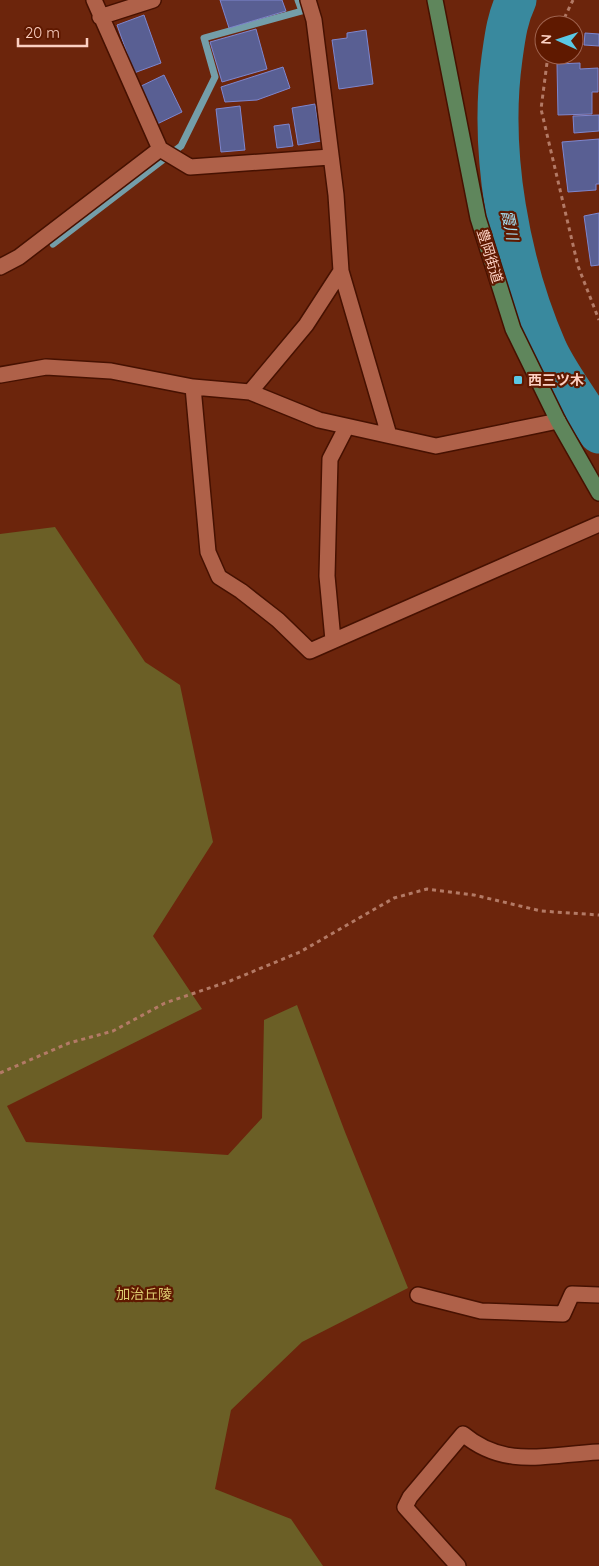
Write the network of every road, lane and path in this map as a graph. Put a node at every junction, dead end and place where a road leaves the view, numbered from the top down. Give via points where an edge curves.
1 (94, 0) edge
2 (154, 0) edge
3 (308, 0) edge
4 (435, 0) edge
5 (573, 0) edge
6 (566, 15) edge
7 (100, 17) junction
8 (547, 65) edge
9 (160, 149) junction
10 (330, 157) junction
11 (0, 267) edge
12 (341, 271) junction
13 (599, 320) edge
14 (0, 375) edge
15 (193, 387) junction
16 (250, 392) junction
17 (558, 421) junction
18 (346, 428) junction
19 (389, 435) junction
20 (599, 494) edge
21 (599, 524) edge
22 (333, 640) junction
23 (599, 915) edge
24 (0, 1073) edge
25 (418, 1295) dead end
26 (599, 1295) edge
27 (599, 1452) edge
28 (458, 1566) edge

1 - 7 street
2 - 7 street
3 - 10 street via 314,20
4 - 17 main road, 豊岡街道 via 478,218 513,329
5 - 6 path
7 - 9 street
8 - 13 path via 541,109 578,266
9 - 10 street via 190,167
9 - 11 street via 19,257
10 - 12 street
12 - 16 street via 306,325
12 - 19 street
14 - 15 street via 46,367 111,371
15 - 16 street
15 - 22 street via 208,552 219,578 278,620 310,651
16 - 18 street
17 - 19 street via 436,446
17 - 20 main road, 豊岡街道
18 - 19 street
18 - 22 street via 330,460 327,576
21 - 22 street
23 - 24 path via 541,911 474,895 427,889 394,898 300,952 165,1003 113,1030 69,1043
25 - 26 street via 481,1311 563,1314 572,1294
27 - 28 street via 523,1458 496,1454 476,1445 463,1434 405,1507

